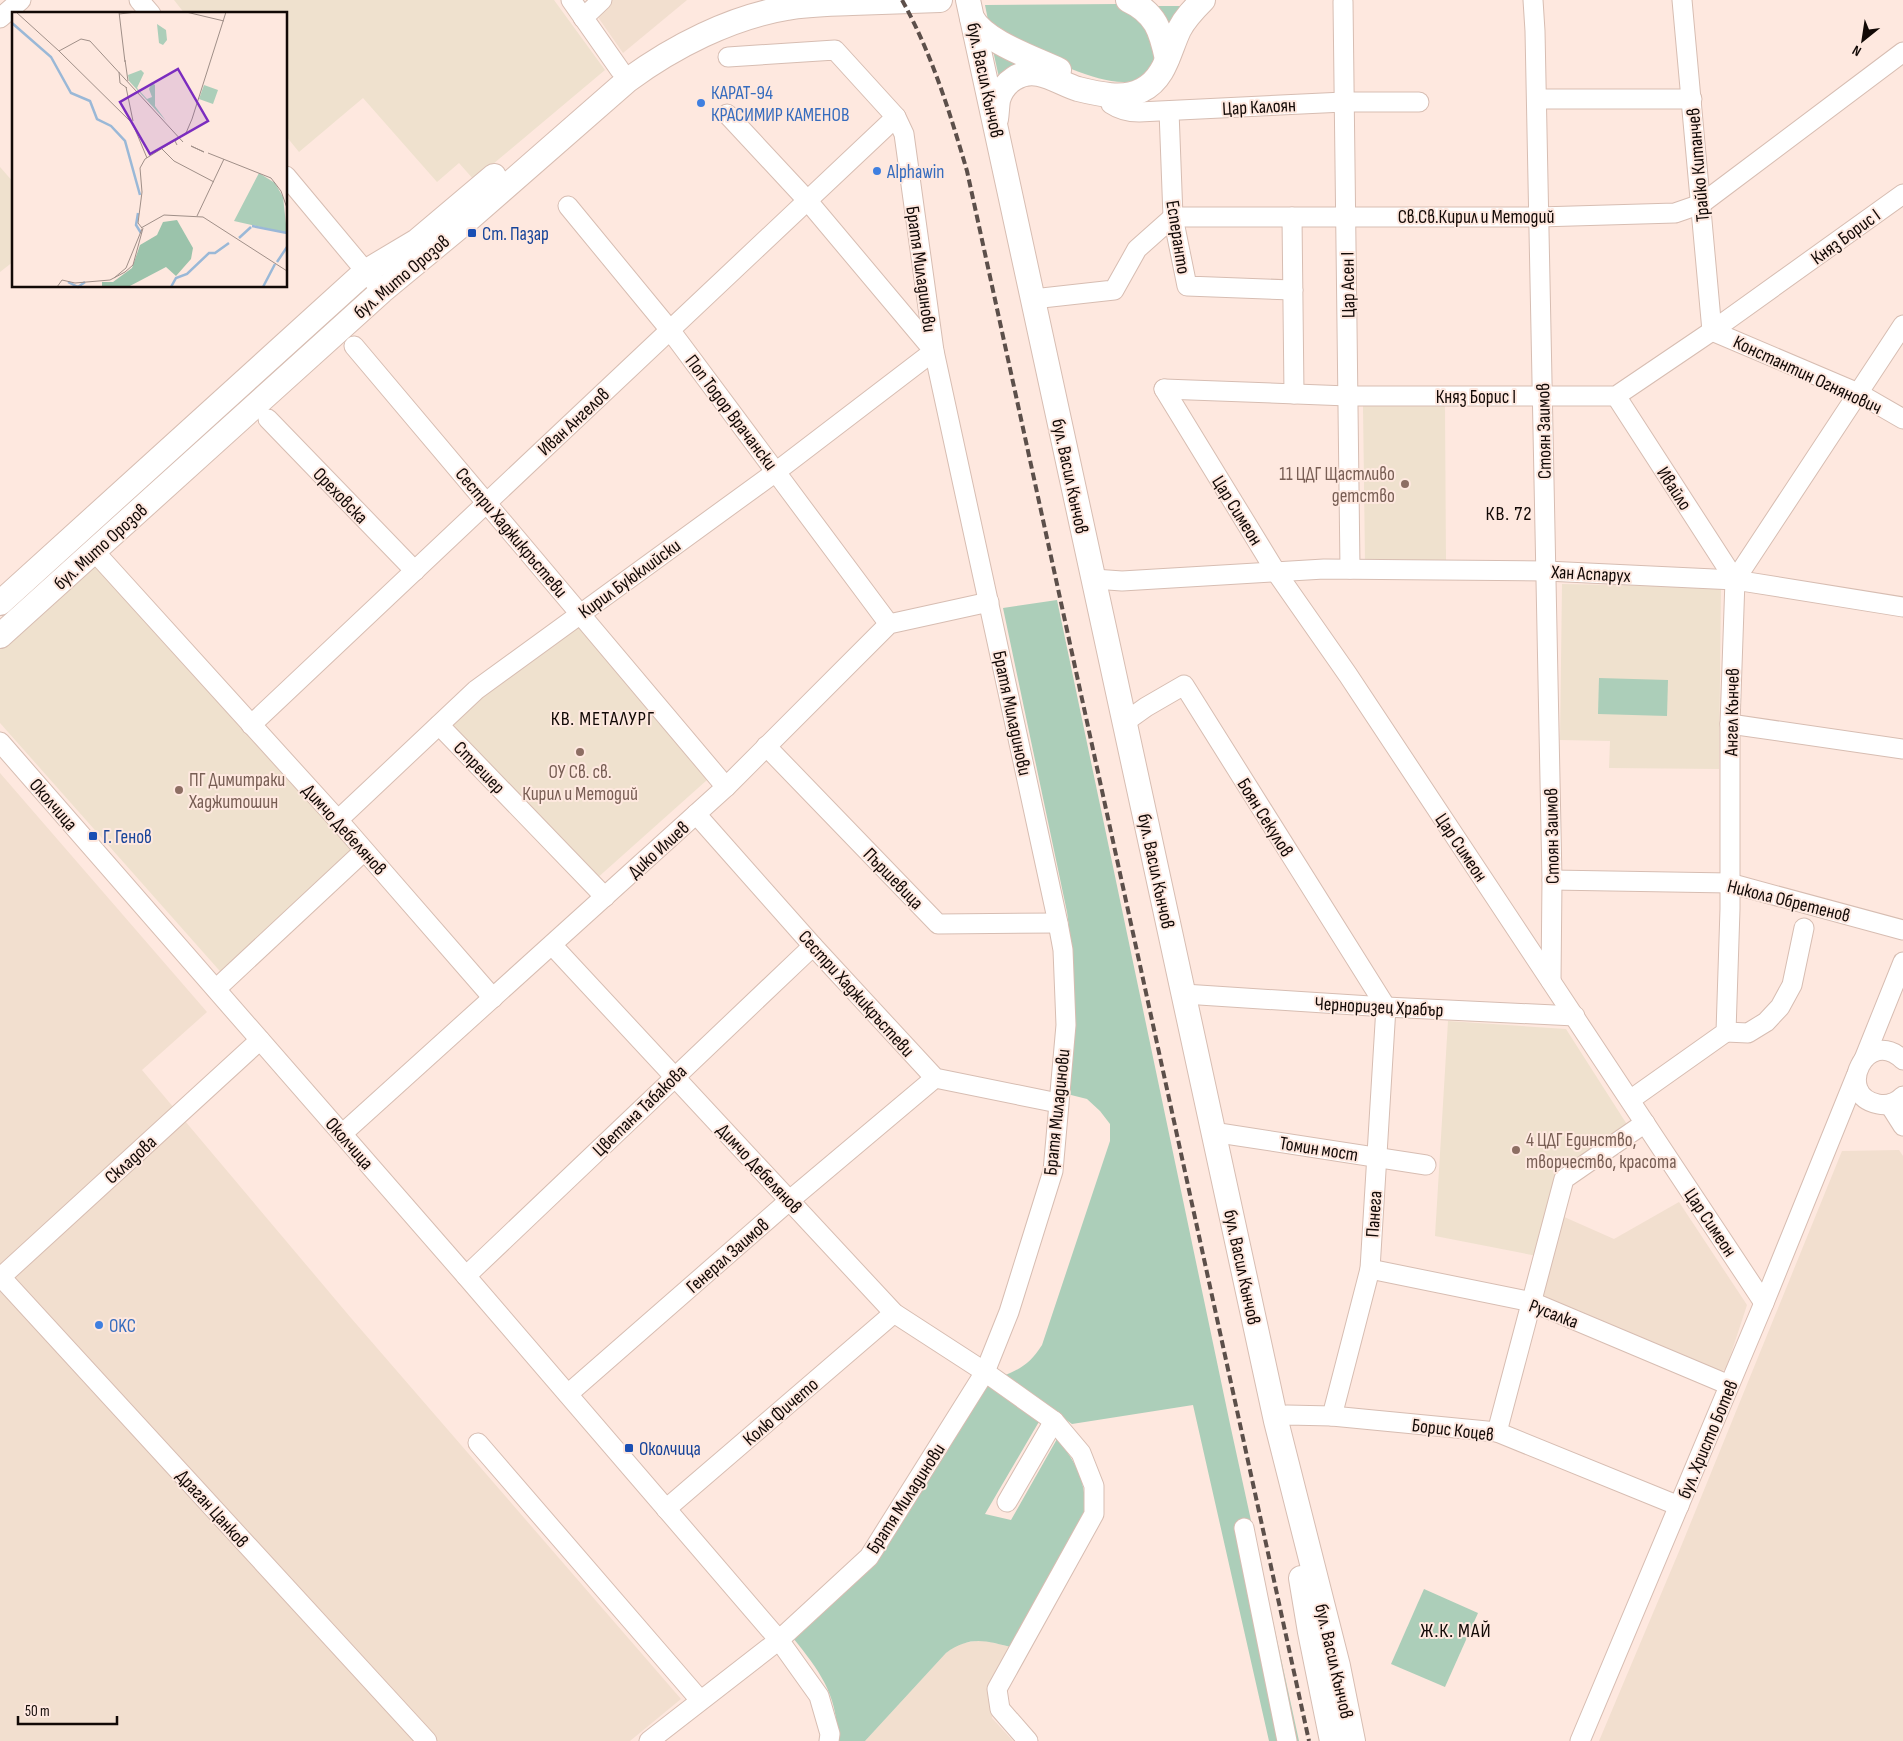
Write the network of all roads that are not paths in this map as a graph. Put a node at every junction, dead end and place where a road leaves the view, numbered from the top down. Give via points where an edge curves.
1 (21, 0) edge
2 (139, 0) edge
3 (571, 0) edge
4 (602, 0) edge
5 (760, 0) edge
6 (940, 0) edge
7 (1128, 0) edge
8 (1203, 0) edge
9 (1534, 0) edge
10 (1682, 0) edge
11 (1343, 2) dead end
12 (970, 9) edge
13 (149, 12) edge
14 (0, 18) edge
15 (583, 18) junction
16 (1903, 52) edge
17 (728, 57) dead end
18 (1167, 59) junction
19 (620, 70) junction
20 (1108, 94) junction
21 (1537, 99) junction
22 (1692, 99) junction
23 (1344, 102) junction
24 (1419, 102) dead end
25 (1168, 111) junction
26 (727, 114) dead end
27 (896, 117) junction
28 (996, 126) junction
29 (288, 178) edge
30 (1903, 194) edge
31 (807, 200) junction
32 (1700, 204) junction
33 (568, 206) dead end
34 (1346, 216) junction
35 (1292, 217) junction
36 (1539, 217) junction
37 (1173, 218) junction
38 (365, 272) junction
39 (1293, 290) junction
40 (382, 291) junction
41 (1033, 299) junction
42 (1903, 325) edge
43 (670, 330) junction
44 (1712, 330) junction
45 (354, 346) dead end
46 (934, 351) junction
47 (1164, 389) joint
48 (1858, 393) junction
49 (1294, 394) junction
50 (1348, 396) junction
51 (1543, 396) junction
52 (1616, 396) junction
53 (268, 418) dead end
54 (1903, 419) edge
55 (777, 471) junction
56 (487, 503) junction
57 (94, 551) junction
58 (1350, 569) junction
59 (415, 571) junction
60 (1546, 571) junction
61 (1276, 572) junction
62 (1094, 580) junction
63 (1735, 580) junction
64 (989, 602) junction
65 (0, 603) edge
66 (1903, 607) edge
67 (581, 613) junction
68 (889, 624) junction
69 (0, 636) edge
70 (1125, 722) junction
71 (1730, 724) junction
72 (251, 725) junction
73 (439, 725) junction
74 (0, 742) edge
75 (766, 746) junction
76 (1903, 749) edge
77 (726, 787) junction
78 (696, 814) junction
79 (338, 820) junction
80 (364, 851) junction
81 (1552, 880) junction
82 (1730, 883) junction
83 (605, 897) junction
84 (1058, 923) junction
85 (1804, 928) dead end
86 (1903, 930) edge
87 (552, 944) junction
88 (813, 946) junction
89 (1903, 962) edge
90 (1551, 981) junction
91 (216, 990) junction
92 (1184, 994) junction
93 (493, 998) junction
94 (1386, 1007) junction
95 (1574, 1016) junction
96 (1726, 1032) junction
97 (260, 1040) junction
98 (1903, 1060) edge
99 (1860, 1068) junction
100 (674, 1076) junction
101 (935, 1078) junction
102 (1630, 1100) junction
103 (1888, 1101) edge
104 (1058, 1103) junction
105 (1645, 1123) junction
106 (1903, 1126) edge
107 (1213, 1129) junction
108 (342, 1134) junction
109 (1833, 1136) junction
110 (1377, 1158) junction
111 (1426, 1166) dead end
112 (790, 1200) junction
113 (1370, 1269) junction
114 (466, 1276) junction
115 (0, 1277) edge
116 (1532, 1302) junction
117 (1764, 1303) junction
118 (894, 1313) junction
119 (985, 1372) junction
120 (1729, 1385) junction
121 (568, 1394) junction
122 (1332, 1416) junction
123 (1054, 1421) junction
124 (1276, 1423) junction
125 (1497, 1432) junction
126 (478, 1443) dead end
127 (1007, 1502) dead end
128 (1679, 1506) junction
129 (666, 1508) junction
130 (1244, 1528) dead end
131 (779, 1640) junction
132 (700, 1700) junction
133 (427, 1741) edge
134 (649, 1741) edge
135 (829, 1741) edge
136 (1028, 1741) edge
137 (1287, 1741) edge
138 (1332, 1741) edge
139 (1353, 1741) edge
140 (1580, 1741) edge

1 - 14 street
2 - 13 street
3 - 15 street
4 - 15 street
5 - 19 main road, бул. Мито Орозов via 689,27
6 - 40 main road, бул. Мито Орозов via 786,8 736,23 667,52 628,80 469,220
7 - 18 main road via 1142,7 1155,22
8 - 18 main road via 1184,21
9 - 21 street, Стоян Заимов
10 - 22 street, Трайко Китанчев
11 - 23 street, Цар Асен I
12 - 20 main road via 980,29 993,38
12 - 28 main road, бул. Васил Кънчов
15 - 19 street
16 - 32 street, Св.Св.Кирил и Методий
17 - 27 street, Братя Миладинови via 835,50
18 - 20 main road via 1160,74 1148,87 1133,94
19 - 38 main road, бул. Мито Орозов via 416,241
20 - 25 street, Цар Калоян via 1111,104 1125,111
20 - 28 main road via 1079,89 1038,74 1023,74 1002,91
21 - 22 street
21 - 36 street, Стоян Заимов
22 - 32 street, Трайко Китанчев
23 - 24 street, Цар Калоян
23 - 25 street, Цар Калоян
23 - 34 street, Цар Асен I
25 - 37 street, Есперанто
26 - 31 street, Братя Миладинови
27 - 31 street, Иван Ангелов
27 - 46 street, Братя Миладинови via 904,134
28 - 41 main road, бул. Васил Кънчов
29 - 38 street
30 - 44 street, Княз Борис I
31 - 43 street, Иван Ангелов
31 - 46 street, Братя Миладинови
32 - 36 street, Св.Св.Кирил и Методий via 1675,213
32 - 44 street, Трайко Китанчев
33 - 43 street, Поп Тодор Врачански
34 - 35 street, Св.Св.Кирил и Методий
34 - 36 street, Св.Св.Кирил и Методий
34 - 50 street, Цар Асен I
35 - 37 street, Св.Св.Кирил и Методий
35 - 39 street
36 - 51 street, Стоян Заимов
37 - 39 street, Есперанто via 1187,286
37 - 41 street via 1137,249 1114,290
38 - 40 street
38 - 65 main road, бул. Мито Орозов
39 - 49 street
40 - 57 main road, бул. Мито Орозов
41 - 62 main road, бул. Васил Кънчов
42 - 48 street
43 - 55 street, Поп Тодор Врачански
43 - 56 street, Иван Ангелов
44 - 48 street, Константин Огнянович
44 - 52 street, Княз Борис I
45 - 56 street, Сестри Хаджикръстеви
46 - 55 street, Кирил Буюклийски
46 - 64 street, Братя Миладинови
47 - 49 street, Княз Борис I
47 - 61 street, Цар Симеон
48 - 54 street, Константин Огнянович
48 - 63 street
49 - 50 street, Княз Борис I
50 - 51 street, Княз Борис I
50 - 58 street, Цар Асен I
51 - 52 street, Княз Борис I
51 - 60 street, Стоян Заимов
52 - 63 street, Ивайло
53 - 59 street, Ореховска
55 - 67 street, Кирил Буюклийски
55 - 68 street, Поп Тодор Врачански
56 - 59 street, Иван Ангелов
56 - 67 street, Сестри Хаджикръстеви
57 - 69 main road, бул. Мито Орозов
57 - 72 street, Димчо Дебелянов
58 - 60 street, Хан Аспарух
58 - 61 street, Хан Аспарух
59 - 72 street, Иван Ангелов
60 - 63 street, Хан Аспарух
60 - 81 street, Стоян Заимов
61 - 62 street, Хан Аспарух
61 - 90 street, Цар Симеон
62 - 70 main road, бул. Васил Кънчов
63 - 66 street, Хан Аспарух
63 - 71 street, Ангел Кънчев
64 - 68 street
64 - 84 street, Братя Миладинови
67 - 73 street, Кирил Буюклийски via 476,690
67 - 77 street, Сестри Хаджикръстеви
68 - 75 street, Дико Илиев
70 - 92 main road, бул. Васил Кънчов
70 - 94 street, Боян Секулов via 1184,685
71 - 76 street
71 - 82 street, Ангел Кънчев
72 - 79 street, Димчо Дебелянов
73 - 79 street, Кирил Буюклийски
73 - 83 street, Стрешер
74 - 91 street, Околчица
75 - 77 street, Дико Илиев
75 - 84 street, Пършевица via 938,924
77 - 78 street, Дико Илиев
78 - 83 street, Дико Илиев
78 - 88 street, Сестри Хаджикръстеви
79 - 80 street, Димчо Дебелянов
80 - 91 street
80 - 93 street, Димчо Дебелянов
81 - 82 street, Никола Обретенов
81 - 90 street, Стоян Заимов
82 - 86 street, Никола Обретенов
82 - 96 street, Ангел Кънчев
83 - 87 street, Дико Илиев
84 - 104 street, Братя Миладинови via 1066,1025
85 - 96 street via 1792,985 1780,1007 1766,1022 1748,1032
87 - 93 street, Дико Илиев
87 - 100 street, Димчо Дебелянов
88 - 100 street, Цветана Табакова
88 - 101 street, Сестри Хаджикръстеви
89 - 99 street, бул. Христо Ботев
90 - 95 street, Цар Симеон
91 - 97 street, Околчица
92 - 94 street, Черноризец Храбър
92 - 107 main road, бул. Васил Кънчов
93 - 108 street, Дико Илиев
94 - 95 street, Черноризец Храбър
94 - 110 street, Панега
95 - 102 street, Цар Симеон
96 - 102 street
97 - 108 street, Околчица
97 - 115 street, Складова
98 - 99 street via 1894,1053 1874,1052
99 - 103 street via 1857,1084 1865,1098
99 - 109 street, бул. Христо Ботев
100 - 112 street, Димчо Дебелянов
100 - 114 street, Цветана Табакова
101 - 104 street
101 - 112 street, Генерал Заимов
102 - 105 street, Цар Симеон
103 - 106 street
103 - 109 street, бул. Христо Ботев via 1854,1109
104 - 119 street, Братя Миладинови via 1053,1171 1009,1312
105 - 116 street via 1564,1178
105 - 117 street, Цар Симеон
107 - 110 street, Томин мост via 1219,1133
107 - 124 main road, бул. Васил Кънчов
108 - 114 street, Околчица
109 - 117 street, бул. Христо Ботев
110 - 111 street, Томин мост
110 - 113 street, Панега
112 - 118 street, Димчо Дебелянов
112 - 121 street, Генерал Заимов
113 - 116 street, Русалка
113 - 122 street, Панега
114 - 121 street, Околчица
115 - 133 street, Драган Цанков
116 - 120 street, Русалка
116 - 125 street
117 - 120 street, бул. Христо Ботев
118 - 119 street, Димчо Дебелянов
118 - 129 street, Колю Фичето
119 - 123 street, Димчо Дебелянов
119 - 131 street, Братя Миладинови via 869,1557
120 - 128 street, бул. Христо Ботев
121 - 129 street, Околчица
122 - 124 street, Борис Коцев via 1287,1415
122 - 125 street, Борис Коцев
123 - 127 street
123 - 136 street, Димчо Дебелянов via 1082,1453 1094,1486 1094,1514 998,1689 1000,1709
124 - 138 main road via 1310,1632
124 - 139 main road, бул. Васил Кънчов via 1338,1666
125 - 128 street, Борис Коцев
126 - 132 street
128 - 140 street, бул. Христо Ботев
129 - 131 street, Околчица
130 - 137 street
131 - 132 street, Братя Миладинови
131 - 135 street, Околчица via 819,1696
132 - 134 street, Братя Миладинови

